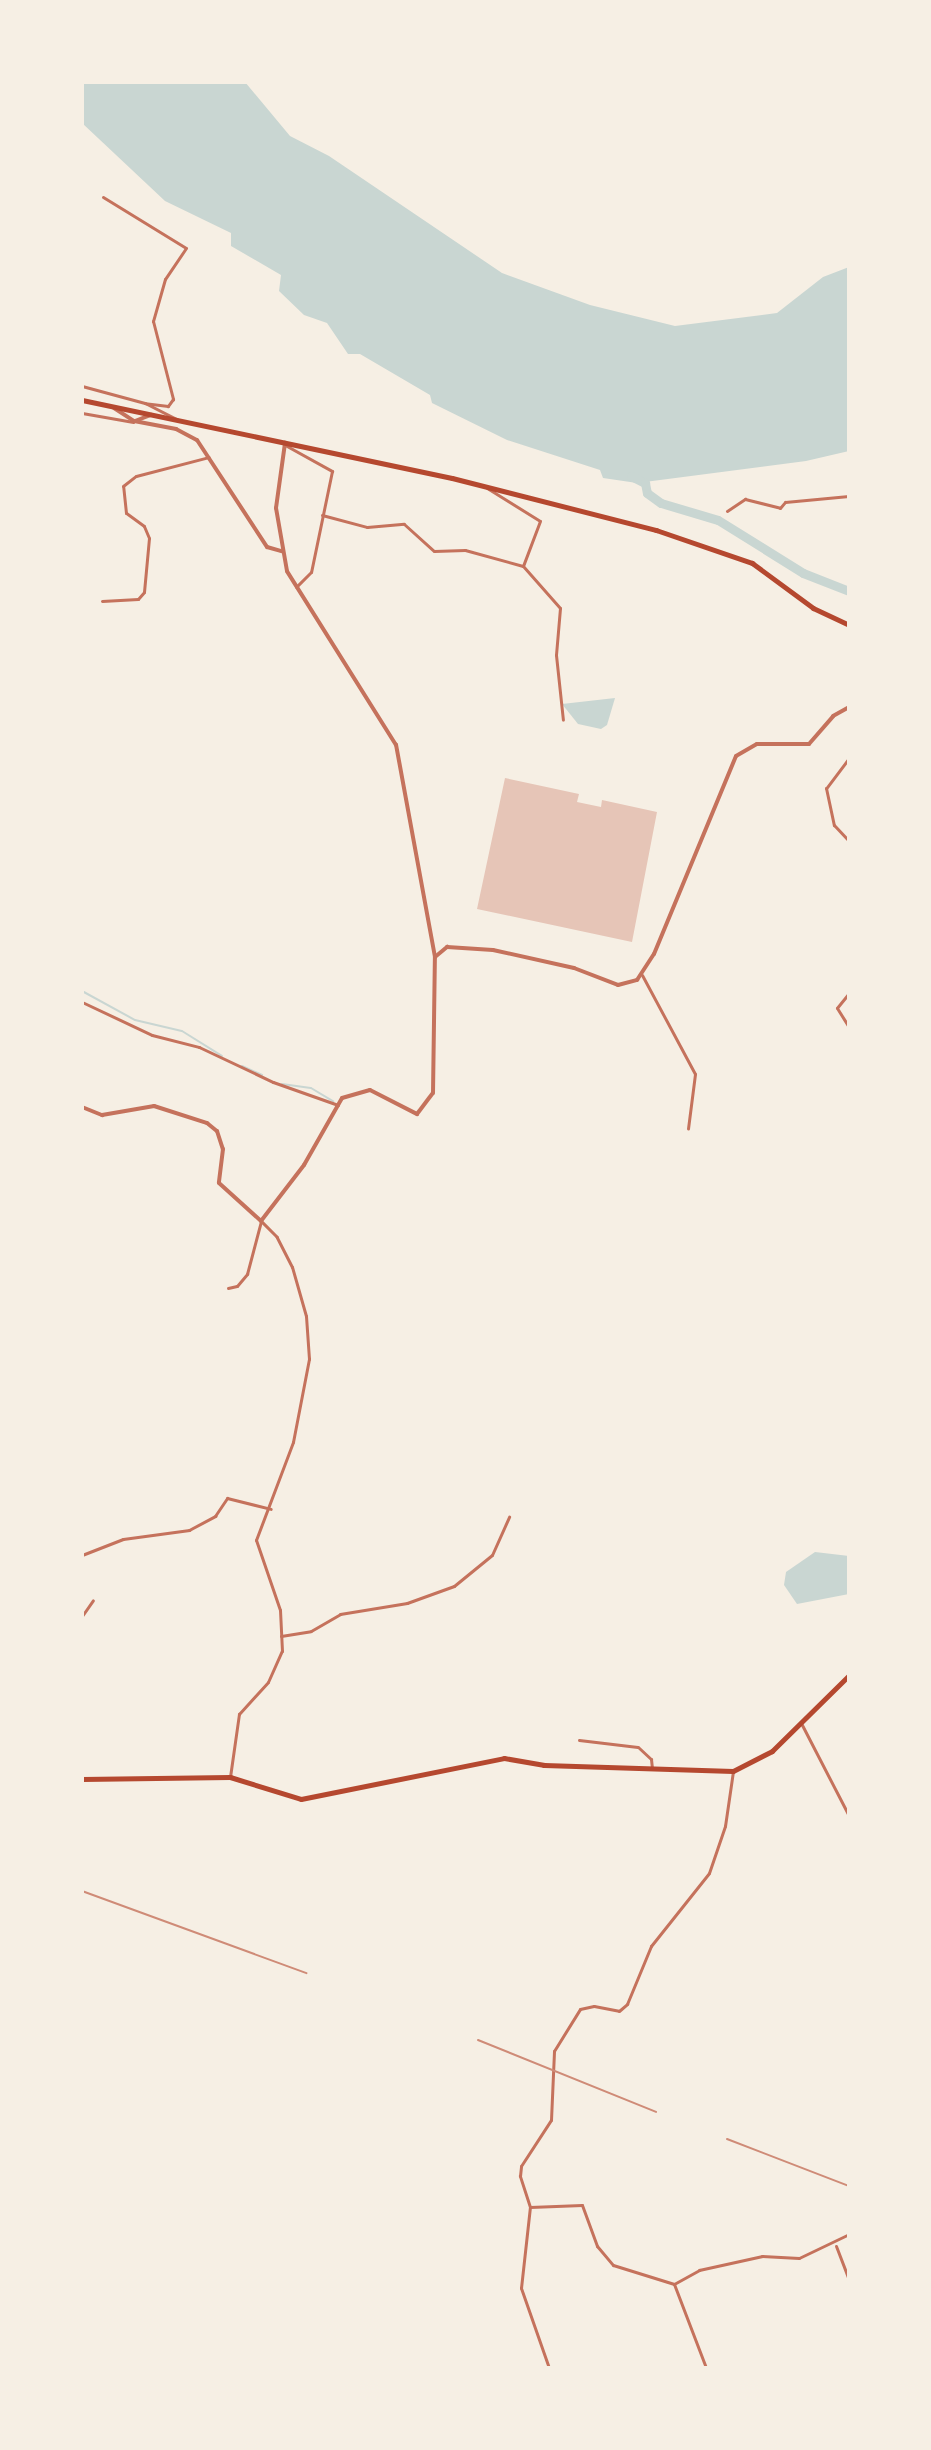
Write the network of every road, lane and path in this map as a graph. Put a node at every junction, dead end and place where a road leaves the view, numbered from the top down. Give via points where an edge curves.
1 (103, 197) dead end
2 (82, 386) edge
3 (82, 400) edge
4 (145, 403) junction
5 (112, 407) junction
6 (82, 413) edge
7 (151, 415) junction
8 (134, 421) junction
9 (178, 421) junction
10 (285, 444) junction
11 (210, 457) junction
12 (487, 488) junction
13 (849, 496) edge
14 (727, 511) dead end
15 (322, 515) junction
16 (281, 551) junction
17 (523, 566) junction
18 (296, 587) junction
19 (102, 601) dead end
20 (849, 625) edge
21 (849, 707) edge
22 (563, 720) dead end
23 (849, 758) edge
24 (849, 841) edge
25 (435, 957) junction
26 (642, 973) junction
27 (849, 993) edge
28 (82, 1002) edge
29 (849, 1027) edge
30 (338, 1105) junction
31 (82, 1107) edge
32 (688, 1129) dead end
33 (261, 1221) junction
34 (228, 1288) dead end
35 (271, 1509) junction
36 (509, 1517) dead end
37 (82, 1555) edge
38 (93, 1600) dead end
39 (82, 1616) edge
40 (281, 1636) junction
41 (849, 1675) edge
42 (800, 1723) junction
43 (579, 1740) dead end
44 (652, 1769) junction
45 (733, 1771) junction
46 (230, 1777) junction
47 (82, 1779) edge
48 (849, 1816) edge
49 (530, 2207) junction
50 (849, 2234) edge
51 (836, 2246) dead end
52 (849, 2280) edge
53 (674, 2284) junction
54 (549, 2368) edge
55 (706, 2368) edge

1 - 4 street via 186,248 165,279 153,321 173,399 168,406
2 - 4 street
3 - 5 main road
4 - 9 street
5 - 7 main road
5 - 8 street
6 - 8 street via 118,423
7 - 8 street
7 - 9 main road
8 - 11 street via 183,431
9 - 10 main road
10 - 12 main road
10 - 15 street via 331,468
10 - 16 street via 276,508
11 - 16 street via 267,547
11 - 19 street via 136,476 123,486 126,513 144,526 149,538 144,592 138,599
12 - 17 street via 540,521
12 - 20 main road via 733,554 772,574 823,614
13 - 14 street via 785,502 780,508 745,499
15 - 17 street via 367,527 404,524 434,551 465,550
15 - 18 street via 309,577
16 - 18 street
17 - 22 street via 560,608 556,655
18 - 25 street via 396,745
21 - 26 street via 833,716 809,744 762,743 736,756
23 - 24 street via 826,788 834,825
25 - 26 street via 447,947 493,950 574,968 618,985 631,983
25 - 30 street via 429,1103 417,1114 370,1090 346,1096
26 - 32 street via 695,1074
27 - 29 street via 837,1008
28 - 30 street via 152,1035 199,1047
30 - 33 street via 304,1165
31 - 33 street via 102,1115 154,1106 207,1123 217,1131 223,1149 219,1183
33 - 34 street via 247,1274
33 - 35 street via 277,1237 292,1267 308,1329 304,1397
35 - 37 street via 227,1498 215,1516 189,1530 123,1539
35 - 40 street via 256,1540 280,1610
36 - 40 street via 492,1555 454,1586 407,1603 340,1614 311,1631
38 - 39 street
40 - 46 street via 273,1674 236,1722
41 - 42 main road
42 - 45 main road via 772,1751
42 - 48 street
43 - 44 street via 638,1747 651,1759
44 - 45 main road
44 - 46 main road via 544,1765 504,1758 301,1799
45 - 49 street via 721,1842 699,1891 651,1946 627,2004 619,2011 587,2006 574,2014 556,2045 549,2127 521,2166
46 - 47 main road
49 - 53 street via 582,2205 597,2246 613,2265
49 - 54 street via 521,2288
50 - 53 street via 799,2258 762,2256 699,2270
51 - 52 street
53 - 55 street

